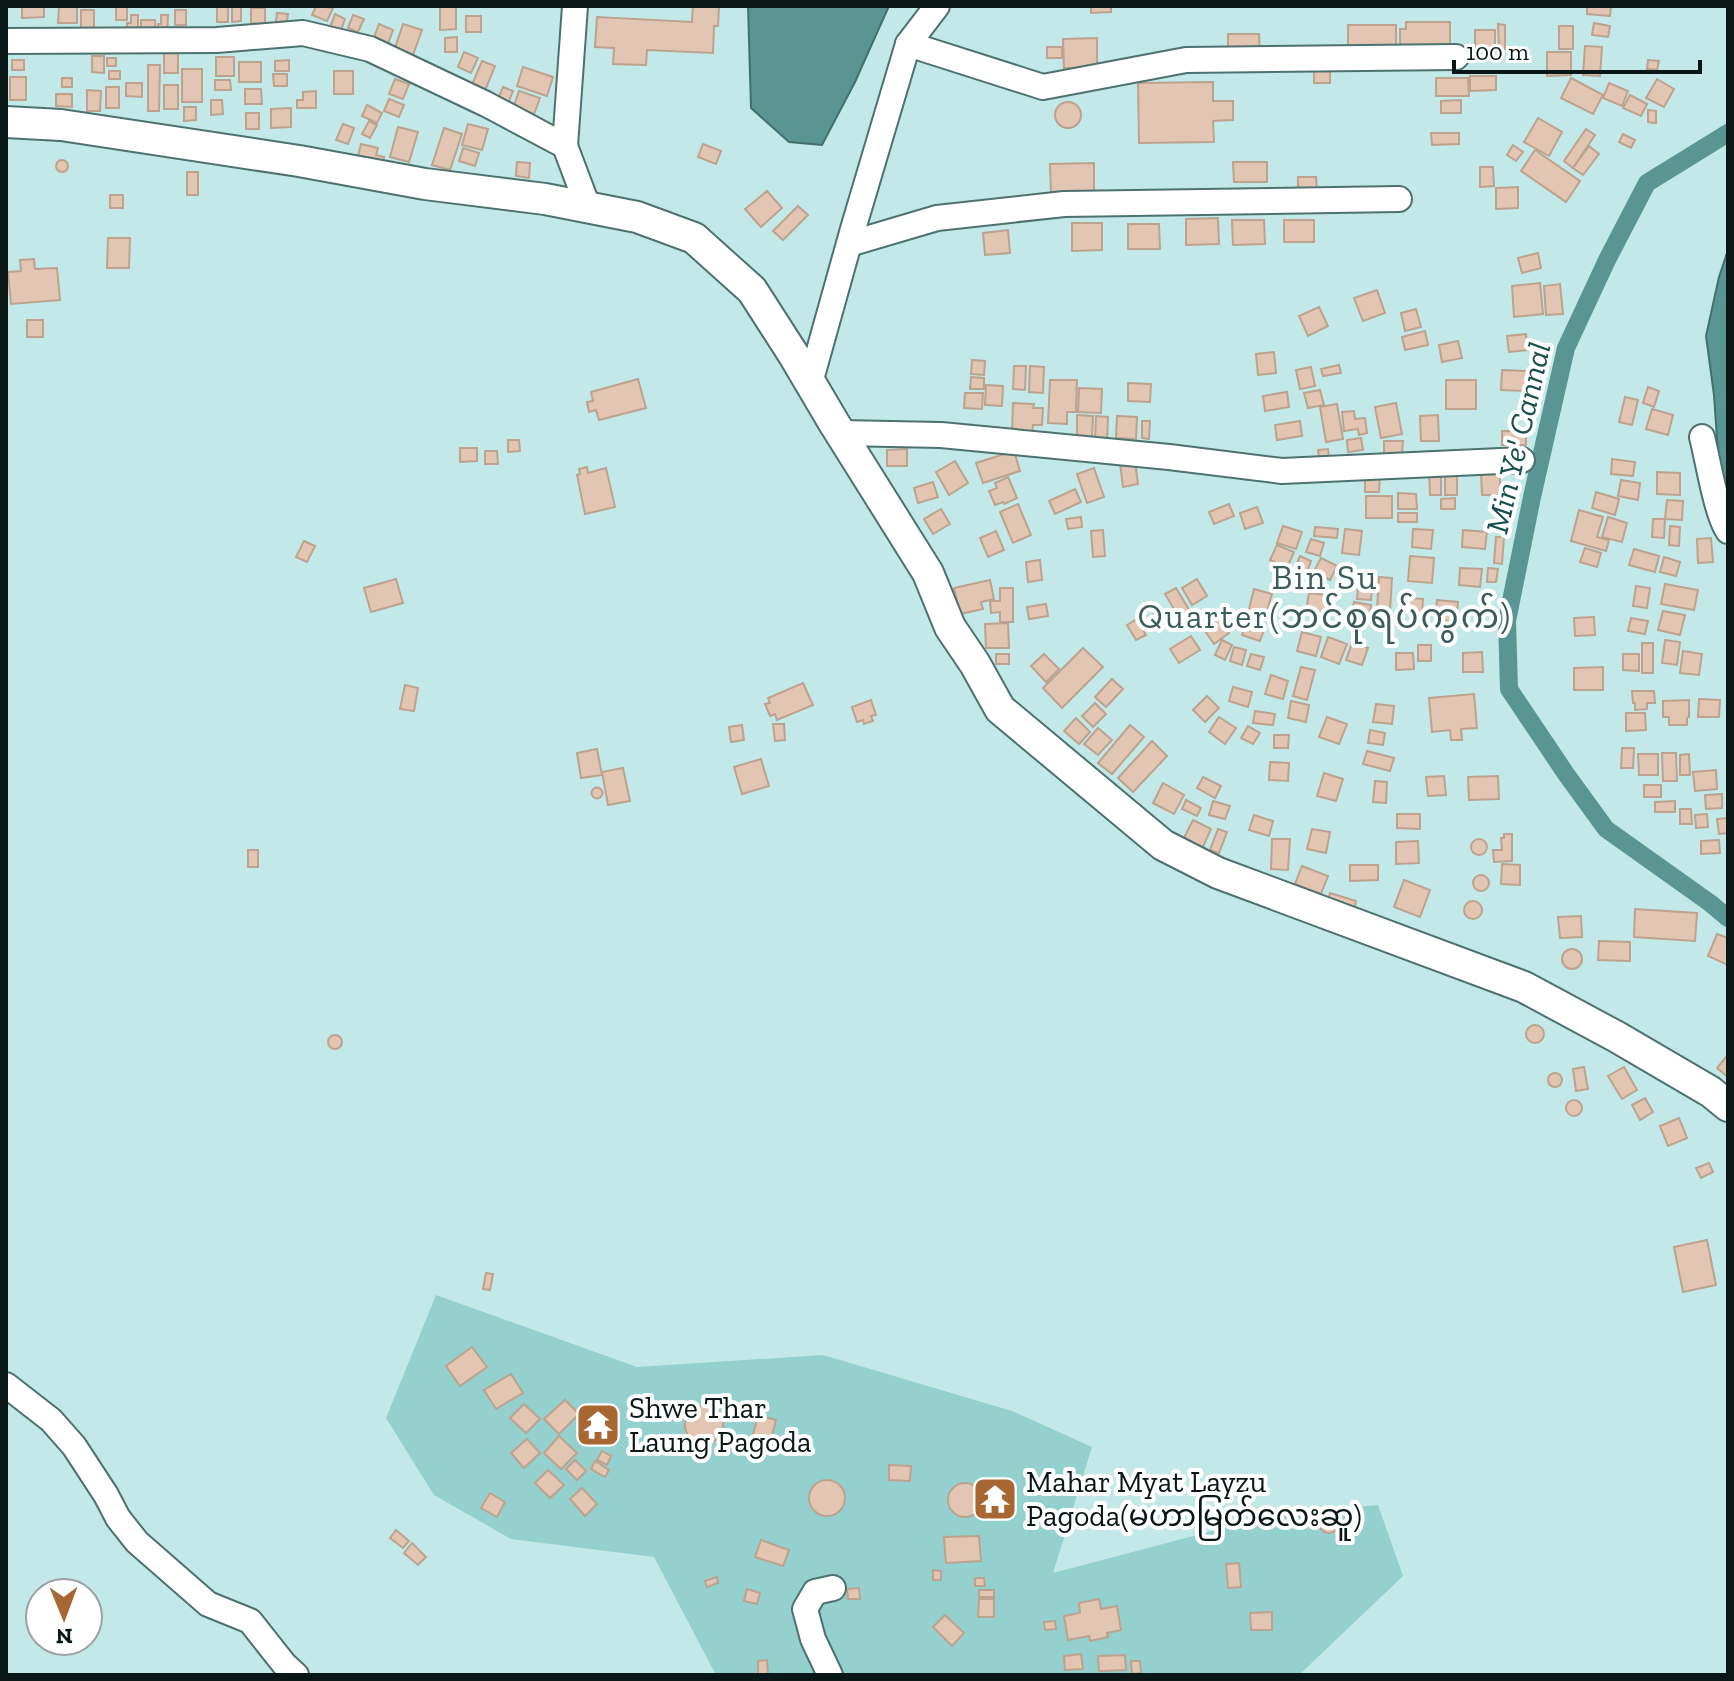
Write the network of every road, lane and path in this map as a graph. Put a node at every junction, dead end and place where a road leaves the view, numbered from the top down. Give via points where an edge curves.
1 (575, 6) edge
2 (937, 6) edge
3 (6, 41) edge
4 (908, 44) junction
5 (1456, 57) dead end
6 (6, 122) edge
7 (565, 146) junction
8 (1399, 199) dead end
9 (588, 207) junction
10 (849, 244) junction
11 (810, 383) junction
12 (841, 433) junction
13 (1702, 437) dead end
14 (1522, 460) dead end
15 (1728, 531) edge
16 (1728, 1106) edge
17 (6, 1385) edge
18 (833, 1588) dead end
19 (296, 1675) edge
20 (830, 1675) edge

1 - 7 street
2 - 4 street
3 - 7 street via 217,40 303,33 370,49
4 - 5 street via 1043,87 1186,60
4 - 10 street
6 - 9 main road via 76,127
7 - 9 street
8 - 10 street via 1064,204 937,218
9 - 11 main road via 637,217 694,238 752,290
10 - 11 street
11 - 12 main road
12 - 14 street via 941,435 1282,471
12 - 16 main road via 928,573 950,627 1000,709 1163,845 1218,873 1524,987 1671,1068
13 - 15 street
17 - 19 street via 74,1446 137,1542 208,1604 250,1621
18 - 20 street via 815,1592 805,1609

